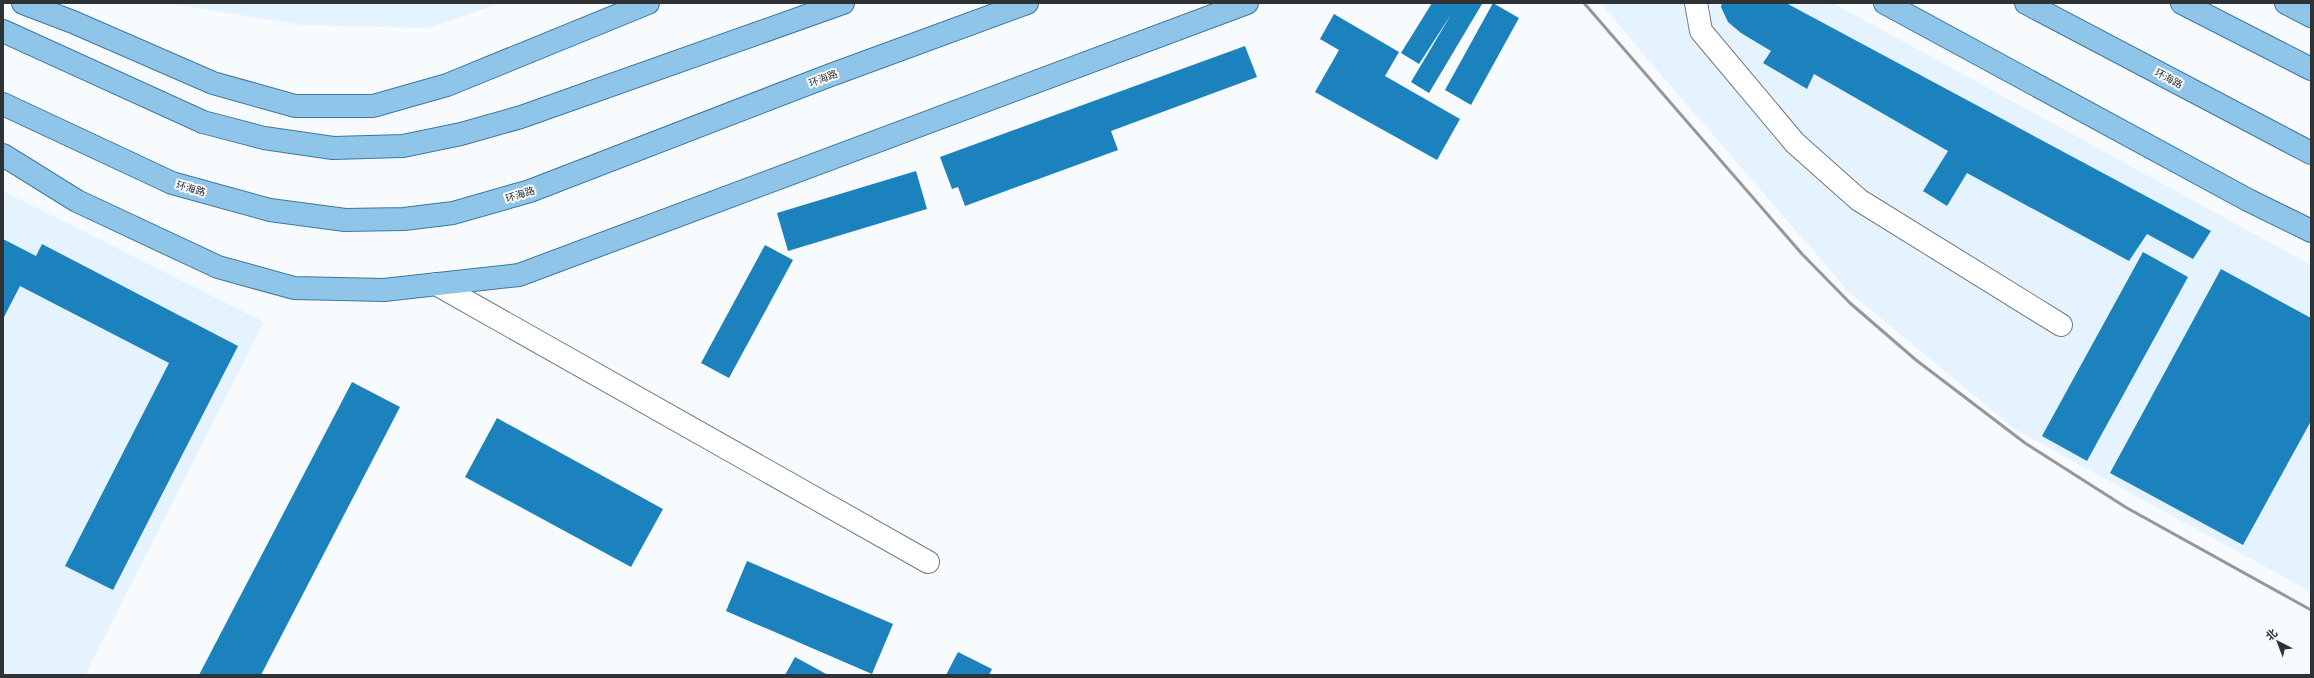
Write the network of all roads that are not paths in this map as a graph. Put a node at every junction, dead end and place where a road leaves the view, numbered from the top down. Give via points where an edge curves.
1 (23, 3) edge
2 (648, 3) edge
3 (842, 3) edge
4 (1027, 3) edge
5 (1247, 3) edge
6 (1696, 3) edge
7 (1885, 3) edge
8 (2026, 3) edge
9 (2182, 3) edge
10 (2286, 3) edge
11 (2311, 16) edge
12 (3, 31) edge
13 (2311, 69) edge
14 (3, 104) edge
15 (2311, 153) edge
16 (3, 154) edge
17 (2311, 231) edge
18 (436, 284) junction
19 (2060, 325) dead end
20 (928, 562) dead end

1 - 2 main road via 213,83 295,106 373,106 447,85
3 - 12 main road via 521,117 461,134 404,146 333,148 264,138 203,122
4 - 14 main road, 环海路 via 828,76 530,191 453,213 404,219 345,220 270,210 172,183
5 - 18 main road via 518,275
6 - 19 street via 1701,31 1794,143 1859,200
7 - 17 main road via 2248,200
8 - 15 main road, 环海路
9 - 13 main road
10 - 11 main road
16 - 18 main road via 76,201 218,267 294,288 384,290
18 - 20 street

